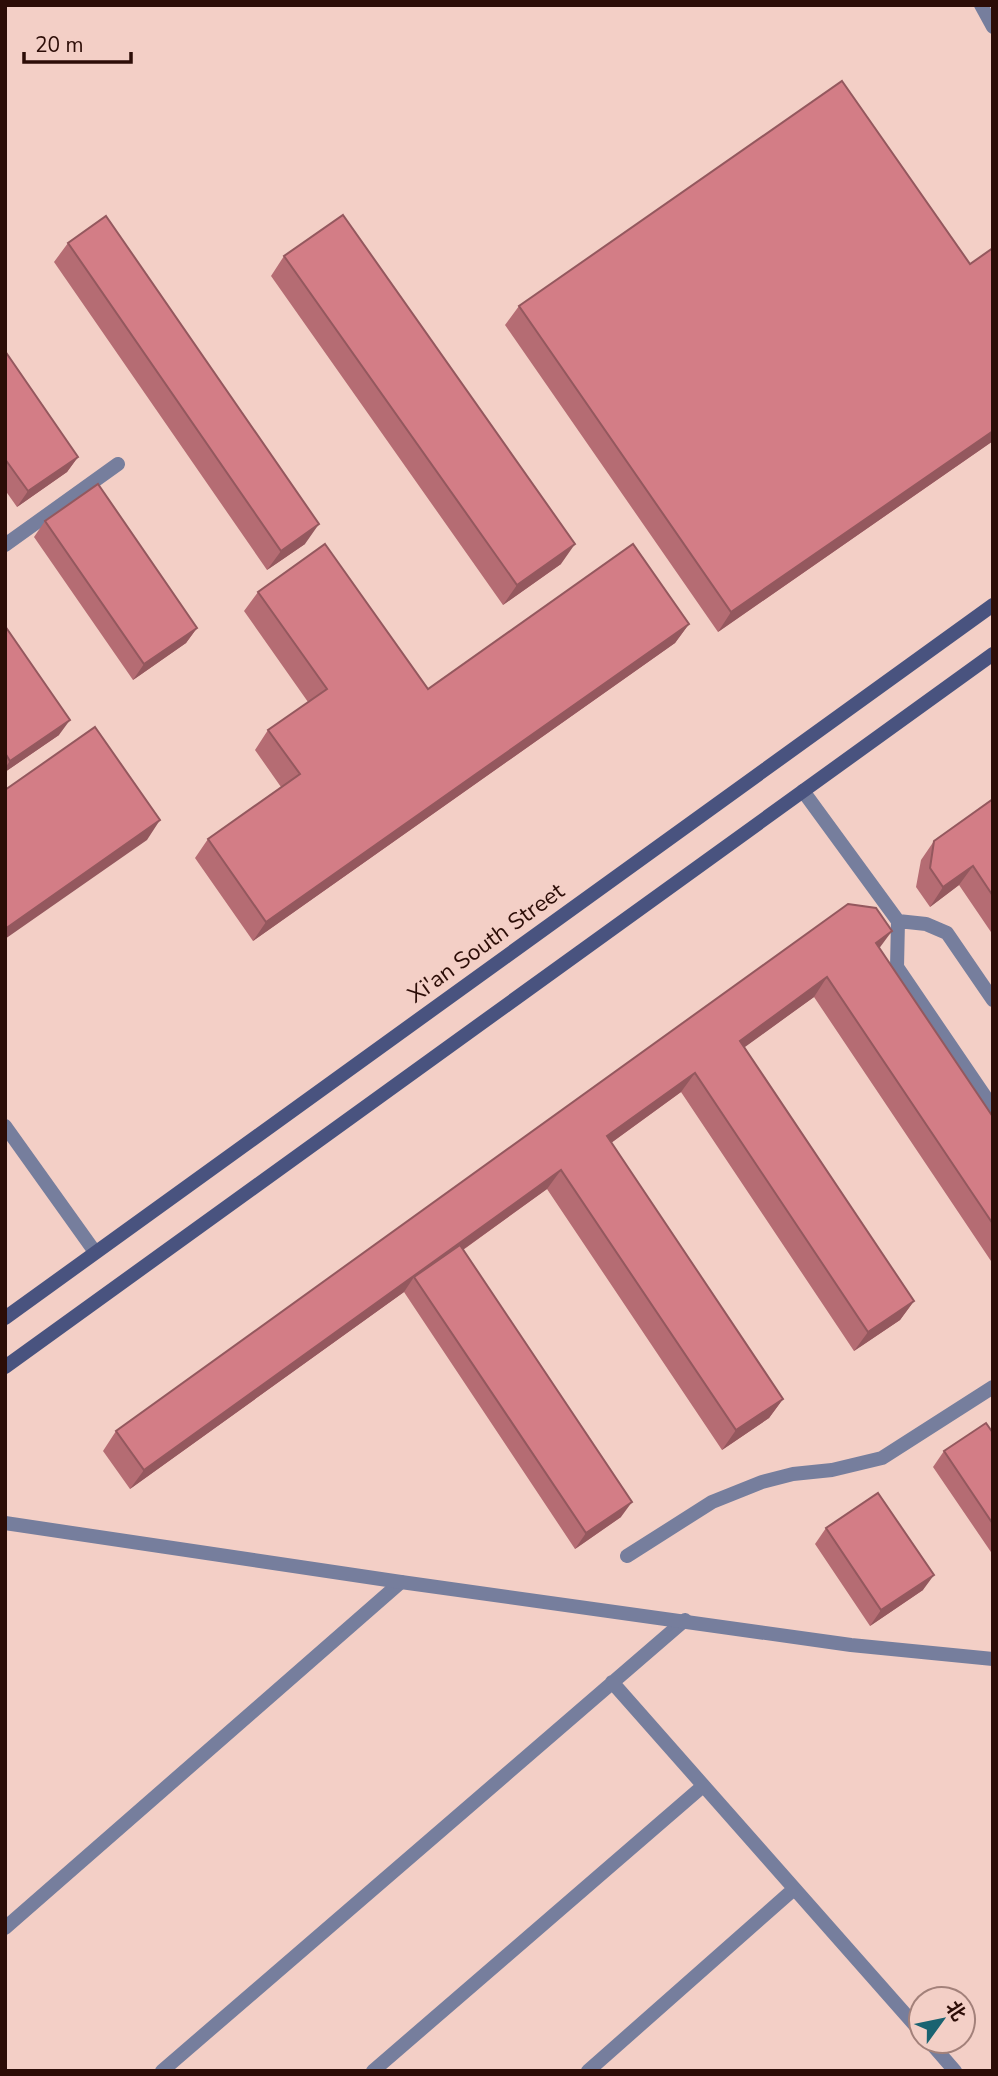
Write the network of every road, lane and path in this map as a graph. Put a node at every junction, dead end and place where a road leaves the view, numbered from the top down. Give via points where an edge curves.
1 (981, 5) edge
2 (993, 27) edge
3 (118, 464) dead end
4 (5, 545) edge
5 (993, 605) edge
6 (993, 654) edge
7 (803, 791) junction
8 (898, 921) junction
9 (993, 1000) edge
10 (993, 1108) edge
11 (5, 1126) edge
12 (95, 1252) junction
13 (5, 1318) edge
14 (5, 1367) edge
15 (993, 1387) edge
16 (5, 1523) edge
17 (627, 1556) dead end
18 (401, 1581) junction
19 (685, 1620) junction
20 (993, 1659) edge
21 (612, 1682) junction
22 (704, 1786) junction
23 (794, 1889) junction
24 (5, 1928) edge
25 (907, 2016) edge
26 (941, 2055) edge
27 (162, 2071) edge
28 (373, 2071) edge
29 (588, 2071) edge
30 (955, 2071) edge

1 - 2 street
3 - 4 street
5 - 12 main road, Xi'an South Street
6 - 7 main road
7 - 8 street
7 - 14 main road
8 - 9 street via 926,923 947,933
8 - 10 street via 897,967
11 - 12 street
12 - 13 main road, Xi'an South Street
15 - 17 street via 882,1458 762,1482 712,1502
16 - 18 street
18 - 19 street
18 - 24 street
19 - 20 street via 852,1645
19 - 21 street
21 - 22 street
21 - 27 street
22 - 23 street
22 - 28 street
23 - 25 street
23 - 29 street
26 - 30 street

